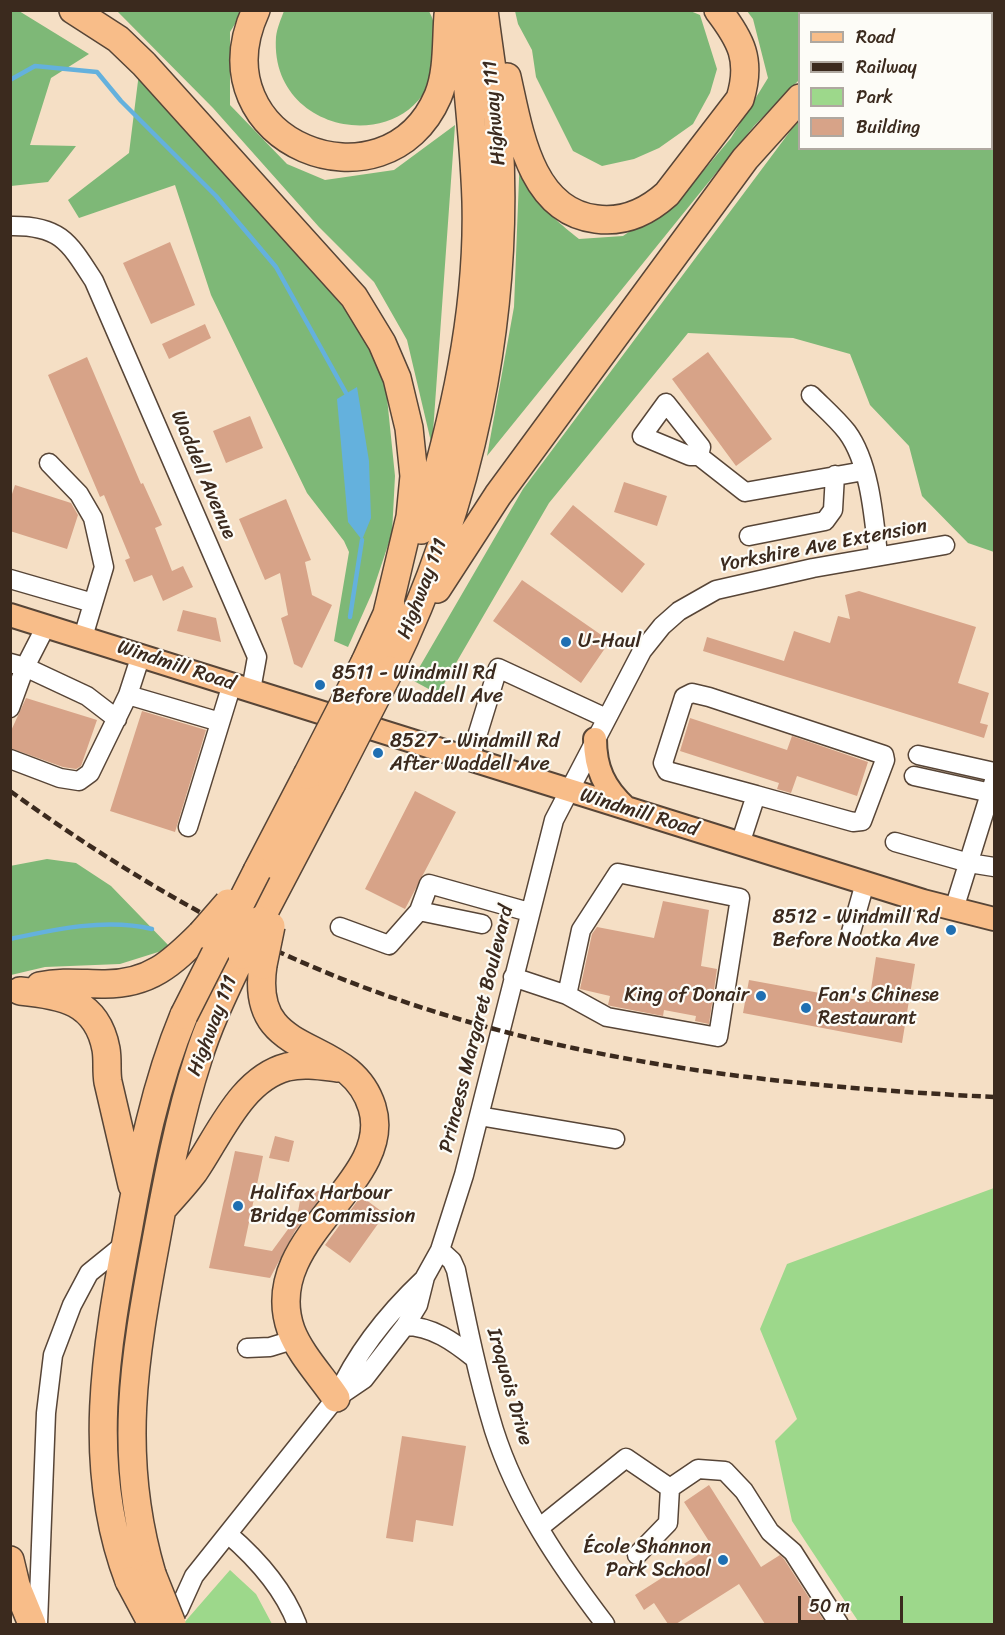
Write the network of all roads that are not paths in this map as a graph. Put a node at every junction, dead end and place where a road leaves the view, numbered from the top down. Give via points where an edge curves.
1 (73, 10) edge
2 (256, 10) edge
3 (448, 10) edge
4 (460, 10) edge
5 (484, 10) edge
6 (492, 10) edge
7 (718, 10) edge
8 (798, 100) edge
9 (10, 226) edge
10 (811, 395) dead end
11 (699, 456) dead end
12 (49, 463) dead end
13 (864, 471) junction
14 (835, 475) junction
15 (749, 536) dead end
16 (945, 545) dead end
17 (878, 555) junction
18 (10, 579) edge
19 (93, 603) junction
20 (10, 615) edge
21 (46, 626) junction
22 (396, 629) junction
23 (83, 637) junction
24 (141, 655) junction
25 (18, 665) edge
26 (241, 687) junction
27 (128, 695) junction
28 (10, 708) edge
29 (606, 718) junction
30 (117, 719) junction
31 (220, 722) junction
32 (595, 739) junction
33 (918, 755) dead end
34 (10, 759) edge
35 (470, 759) junction
36 (994, 772) edge
37 (914, 776) dead end
38 (320, 779) junction
39 (568, 791) junction
40 (756, 795) junction
41 (992, 795) edge
42 (627, 809) junction
43 (188, 827) dead end
44 (987, 830) edge
45 (895, 842) dead end
46 (740, 844) junction
47 (969, 863) junction
48 (994, 867) edge
49 (257, 871) junction
50 (865, 883) junction
51 (954, 909) junction
52 (419, 911) junction
53 (529, 912) junction
54 (994, 919) edge
55 (482, 924) dead end
56 (340, 927) dead end
57 (851, 932) dead end
58 (252, 960) junction
59 (513, 977) junction
60 (15, 993) edge
61 (567, 995) junction
62 (345, 1069) junction
63 (479, 1116) junction
64 (615, 1139) dead end
65 (134, 1195) junction
66 (160, 1220) junction
67 (126, 1243) junction
68 (440, 1250) junction
69 (425, 1277) junction
70 (405, 1326) junction
71 (296, 1339) junction
72 (247, 1348) dead end
73 (474, 1358) junction
74 (336, 1398) junction
75 (670, 1488) junction
76 (538, 1528) junction
77 (228, 1534) junction
78 (636, 1555) dead end
79 (10, 1560) edge
80 (194, 1576) junction
81 (140, 1578) junction
82 (32, 1624) edge
83 (38, 1624) edge
84 (140, 1624) edge
85 (152, 1624) edge
86 (166, 1624) edge
87 (172, 1624) edge
88 (297, 1624) edge
89 (605, 1624) edge
90 (839, 1624) edge

1 - 22 highway via 118,39 144,64 354,297 382,343 397,378 409,428 414,476
2 - 3 highway via 244,42 244,61 251,98 261,116 301,147 346,157 394,147 430,112 444,74
4 - 22 highway, Highway 111 via 476,202 469,324 446,446
5 - 22 highway, Highway 111 via 500,165 494,315 463,475 437,558
6 - 7 highway via 511,97 534,172 558,204 603,220 631,217 655,205 740,99 745,83 745,56 740,40
8 - 22 highway via 745,159
9 - 26 street, Waddell Avenue via 37,225 54,232 72,248 94,281 257,657
10 - 13 street via 848,433
11 - 14 street via 746,492
12 - 19 street via 79,494 93,518 104,567
13 - 14 street
13 - 17 street via 873,503
14 - 15 street via 833,510 825,521
16 - 17 street, Yorkshire Ave Extension
17 - 29 street, Yorkshire Ave Extension via 736,584 687,606 662,626 642,651
18 - 19 street
19 - 23 street
20 - 21 main road, Windmill Road
21 - 23 main road, Windmill Road
21 - 25 street
22 - 38 highway, Highway 111, bridge
23 - 24 main road, Windmill Road
24 - 26 main road, Windmill Road
24 - 27 street
25 - 28 street
25 - 30 street via 87,696
26 - 31 street, Waddell Avenue
26 - 35 main road, Windmill Road
27 - 30 street
27 - 31 street
29 - 32 street, Yorkshire Ave Extension
29 - 35 street via 498,668
30 - 34 street via 90,773 79,781
31 - 43 street, Waddell Avenue
32 - 39 street, Yorkshire Ave Extension
32 - 42 main road via 601,777 613,797
33 - 36 street
35 - 39 main road, Windmill Road
37 - 41 street
38 - 49 highway, Highway 111
38 - 58 highway, Highway 111, bridge
39 - 42 main road, Windmill Road
39 - 53 street, Princess Margaret Boulevard via 554,820
40 - 40 street via 667,771 664,752 684,697 692,693 709,697 884,755 861,821
40 - 46 street
41 - 44 street
42 - 46 main road, Windmill Road
44 - 47 street
45 - 47 street
46 - 50 main road, Windmill Road
47 - 48 street
47 - 51 street
49 - 60 highway, bridge via 171,964 138,980 106,984 71,982
49 - 65 highway, Highway 111, bridge via 184,1015 162,1071
50 - 51 main road, Windmill Road
50 - 57 street
51 - 54 main road, Windmill Road
52 - 53 street via 429,884
52 - 55 street
52 - 56 street via 389,945
53 - 59 street, Princess Margaret Boulevard
58 - 62 highway via 269,1019 293,1040
58 - 66 highway, Highway 111 via 197,1060
59 - 61 street
59 - 63 street, Princess Margaret Boulevard
60 - 65 highway via 55,994 73,1001 89,1013 100,1029
61 - 61 street via 581,930 618,873 740,898 718,1037 607,1017
62 - 66 highway via 300,1065 257,1083 244,1096
62 - 71 highway via 371,1103 375,1134 352,1179 288,1276 287,1314
63 - 64 street
63 - 68 street, Princess Margaret Boulevard
65 - 67 highway, Highway 111
66 - 81 highway, Highway 111 via 137,1351 131,1417
67 - 81 highway, Highway 111 via 109,1341 102,1433 108,1508 116,1544
67 - 83 street via 89,1273 53,1355 46,1413
68 - 69 street, Princess Margaret Boulevard
68 - 73 street, Iroquois Drive via 456,1270
69 - 70 street, Princess Margaret Boulevard via 418,1305
69 - 74 street, Princess Margaret Boulevard via 350,1366
70 - 73 street via 424,1328 444,1337
70 - 74 street, Princess Margaret Boulevard via 364,1379
71 - 72 street via 270,1347
71 - 74 highway
73 - 76 street, Iroquois Drive via 495,1432
74 - 77 street, Princess Margaret Boulevard
75 - 76 street via 626,1458
75 - 78 street via 668,1523
75 - 90 street via 698,1469 724,1471 744,1491 770,1532 793,1552
76 - 89 street, Iroquois Drive
77 - 80 street, Princess Margaret Boulevard
77 - 88 street via 262,1567
79 - 82 highway
80 - 84 street, Princess Margaret Boulevard via 164,1596
80 - 86 street, Princess Margaret Boulevard via 179,1608
81 - 85 highway, bridge
81 - 87 highway, bridge

